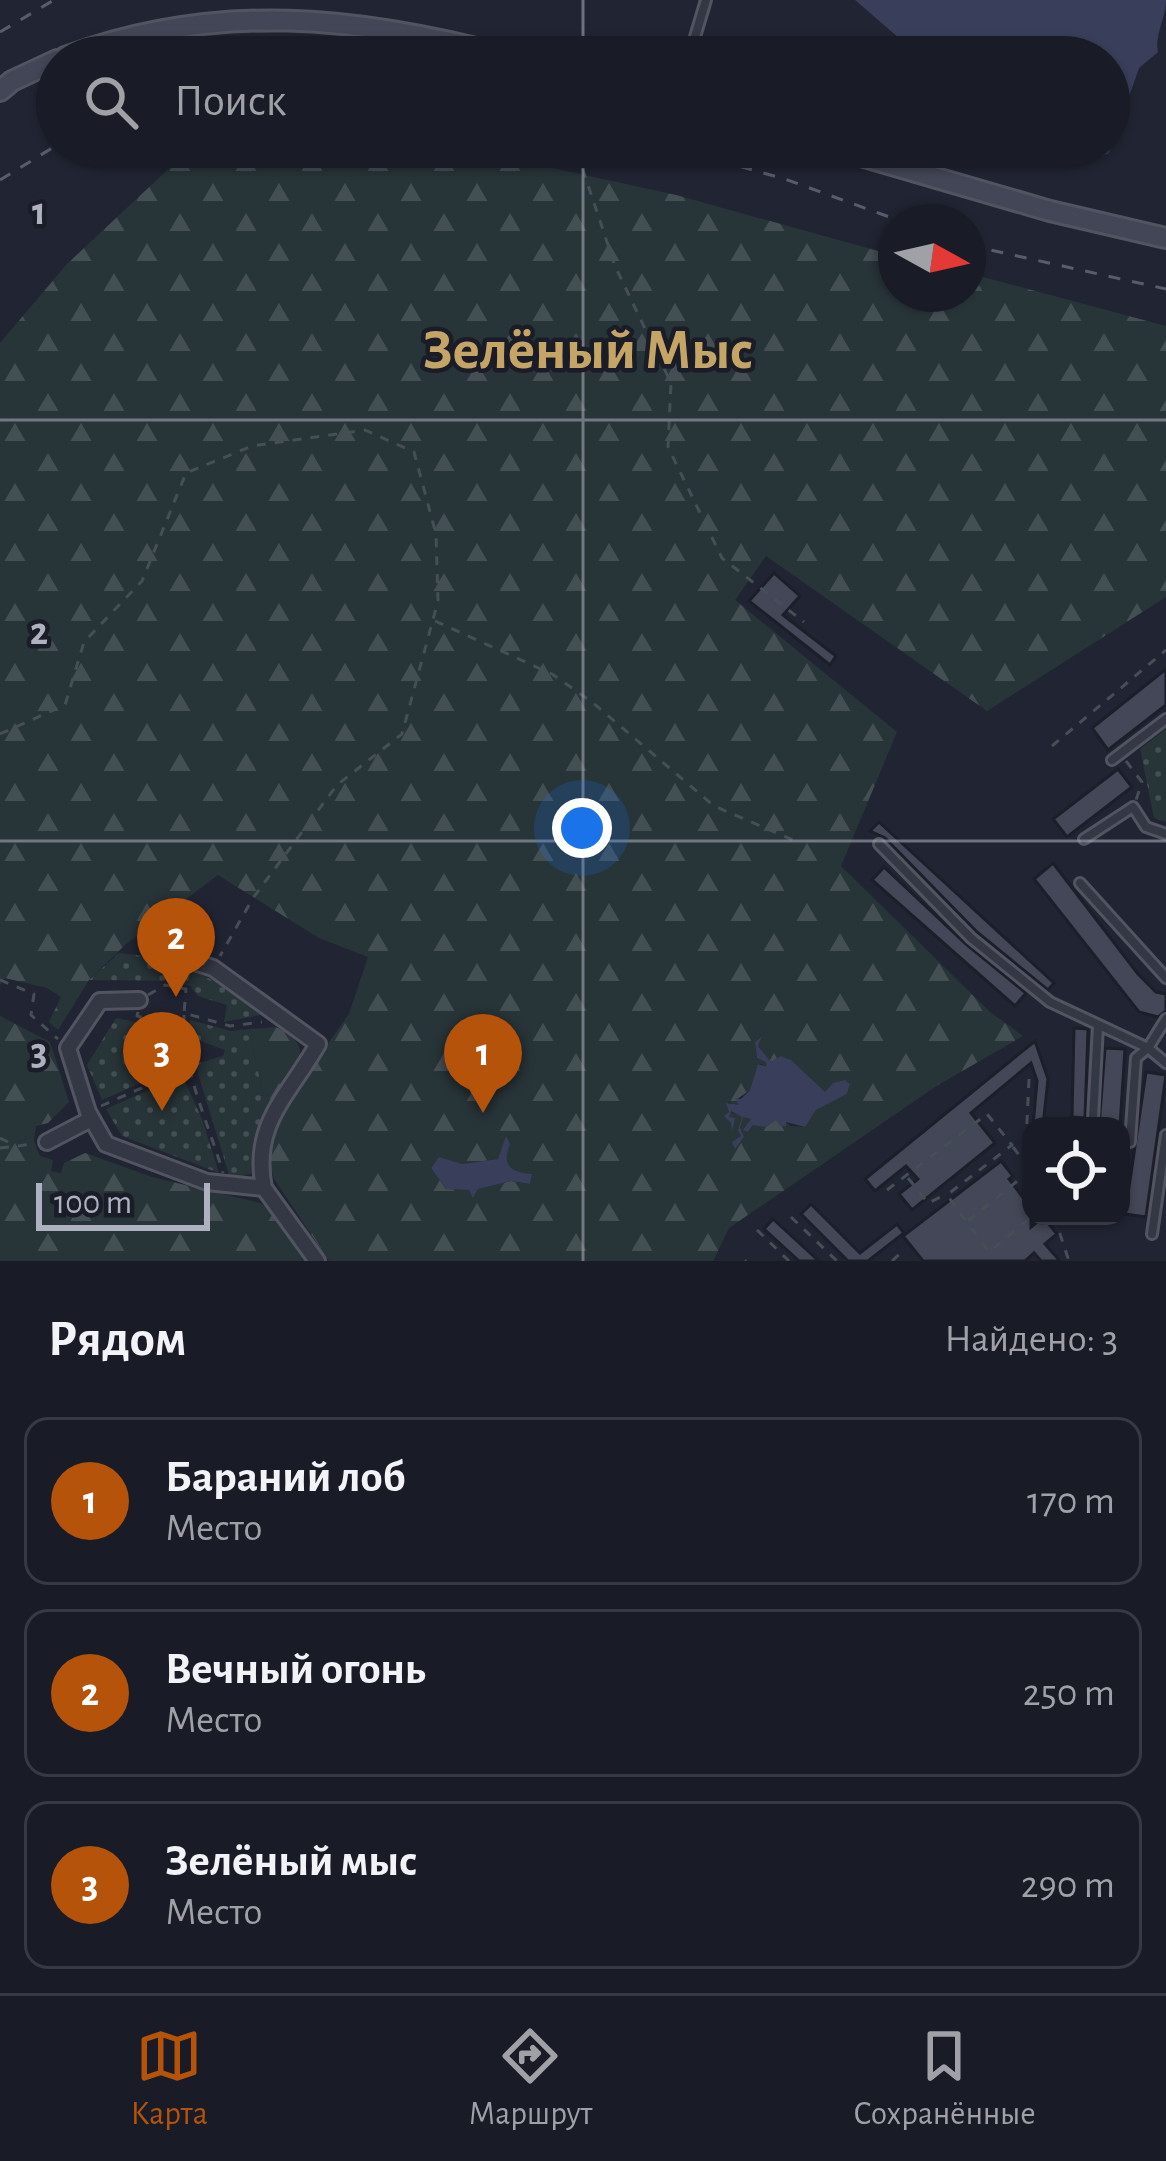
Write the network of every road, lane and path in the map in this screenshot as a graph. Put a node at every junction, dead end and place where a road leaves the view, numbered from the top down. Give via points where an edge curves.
1 (706, 0) edge
2 (126, 36) edge
3 (416, 36) edge
4 (695, 36) edge
5 (36, 70) edge
6 (4, 85) edge
7 (582, 168) edge
8 (901, 168) edge
9 (1166, 238) edge
10 (433, 620) junction
11 (803, 622) dead end
12 (1166, 650) edge
13 (1166, 719) edge
14 (0, 734) edge
15 (1052, 746) dead end
16 (1117, 757) joint
17 (1133, 807) junction
18 (1166, 834) edge
19 (1084, 839) dead end
20 (793, 840) dead end
21 (879, 844) dead end
22 (1080, 883) dead end
23 (155, 949) dead end
24 (213, 968) junction
25 (1166, 978) edge
26 (0, 980) edge
27 (140, 1000) joint
28 (184, 1013) junction
29 (145, 1018) dead end
30 (283, 1019) junction
31 (1166, 1019) edge
32 (1098, 1026) junction
33 (182, 1041) junction
34 (68, 1048) junction
35 (1148, 1048) junction
36 (1166, 1063) edge
37 (189, 1067) junction
38 (1029, 1079) dead end
39 (105, 1105) dead end
40 (1027, 1117) edge
41 (1093, 1117) edge
42 (91, 1119) junction
43 (1166, 1135) edge
44 (0, 1138) edge
45 (47, 1142) joint
46 (1130, 1142) dead end
47 (1012, 1145) junction
48 (16, 1147) junction
49 (0, 1148) edge
50 (1022, 1159) edge
51 (906, 1176) junction
52 (1022, 1180) edge
53 (227, 1186) junction
54 (264, 1188) junction
55 (887, 1190) dead end
56 (946, 1195) junction
57 (791, 1217) dead end
58 (967, 1222) junction
59 (1022, 1224) edge
60 (1057, 1225) edge
61 (757, 1230) dead end
62 (1152, 1234) dead end
63 (905, 1249) dead end
64 (317, 1261) edge
65 (789, 1261) edge
66 (837, 1261) edge
67 (892, 1261) edge
68 (1069, 1261) edge

1 - 4 lane
2 - 3 street via 247,20 352,22
5 - 6 street
7 - 11 path via 614,266 671,383 668,446 722,558
8 - 9 street
10 - 14 path via 436,534 414,452 364,430 252,446 186,473 142,581 84,642 64,705
10 - 20 path via 552,674 714,806
10 - 24 path via 401,734 337,785 253,898
12 - 15 path
13 - 16 lane
16 - 17 path via 1142,782
17 - 18 lane via 1146,827
17 - 19 lane
21 - 32 lane via 971,938 1050,1002
22 - 25 lane
23 - 24 street
24 - 30 street
26 - 34 path via 34,994 31,1015
27 - 28 path via 165,985 186,988
27 - 34 street via 100,1001
28 - 30 path via 230,1027
28 - 33 path
29 - 33 path via 161,1038
30 - 54 street via 318,1044 265,1129
31 - 35 lane
32 - 35 lane
32 - 41 lane
33 - 37 path
34 - 42 street
35 - 36 lane
35 - 46 lane via 1136,1058
37 - 39 path
37 - 53 path
38 - 40 path
42 - 45 street
42 - 53 street via 106,1144
43 - 62 lane
44 - 48 path
45 - 48 path
47 - 50 path
47 - 51 path via 987,1114
47 - 56 path
48 - 49 path
51 - 55 path
51 - 56 path via 928,1203
52 - 58 path
53 - 54 street
54 - 64 street
56 - 58 path
57 - 66 path
58 - 59 path via 989,1252
60 - 68 path
61 - 65 path
63 - 67 path

